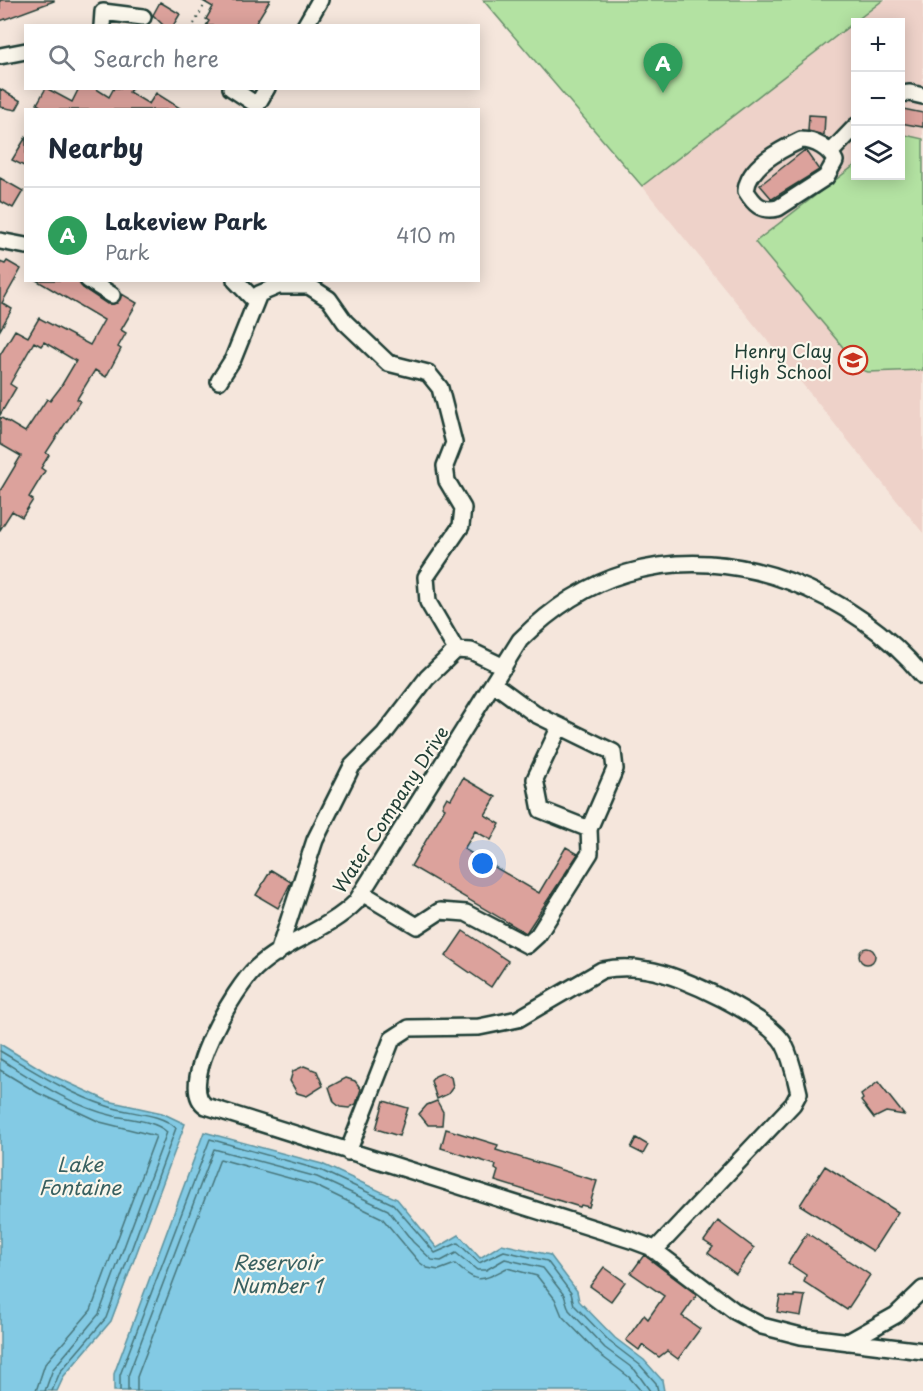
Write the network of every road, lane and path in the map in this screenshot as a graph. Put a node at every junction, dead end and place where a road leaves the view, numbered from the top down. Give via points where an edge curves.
1 (207, 0) edge
2 (320, 0) edge
3 (143, 17) dead end
4 (102, 24) edge
5 (194, 24) edge
6 (306, 24) edge
7 (24, 51) edge
8 (0, 56) edge
9 (234, 90) edge
10 (266, 90) edge
11 (905, 94) edge
12 (923, 96) edge
13 (851, 130) edge
14 (831, 152) junction
15 (0, 241) edge
16 (24, 246) edge
17 (91, 282) edge
18 (237, 282) edge
19 (112, 295) dead end
20 (255, 301) junction
21 (219, 381) dead end
22 (456, 650) junction
23 (504, 667) junction
24 (923, 676) edge
25 (494, 684) junction
26 (560, 726) junction
27 (589, 829) junction
28 (362, 893) junction
29 (278, 953) junction
30 (348, 1152) junction
31 (654, 1251) junction
32 (923, 1289) edge
33 (848, 1342) junction
34 (923, 1351) edge

1 - 5 path
2 - 6 street
3 - 4 street via 103,12
7 - 8 street
9 - 10 street via 257,105
11 - 12 street
13 - 14 street
14 - 14 street via 808,140 788,146 755,171 746,191 755,205 769,210 778,208 826,177 835,161
15 - 16 street
17 - 19 street
18 - 20 street
20 - 21 street via 233,359
20 - 22 street via 259,294 278,286 309,286 329,298 345,322 388,363 428,373 440,388 454,443 445,466 447,481 463,508 461,526 426,577 428,602
22 - 23 street via 471,651
22 - 29 street via 352,766 315,840
23 - 24 street, Water Company Drive via 529,631 588,589 651,567 697,564 772,576 827,597 874,627
23 - 25 street, Water Company Drive
25 - 26 street via 535,714
25 - 28 street, Water Company Drive
26 - 27 street via 613,752 615,769
26 - 27 street via 535,779 541,810
27 - 28 street via 590,853 538,935 527,945 466,913 440,911 417,926
28 - 29 street, Water Company Drive via 332,921
29 - 30 street, Water Company Drive via 251,974 212,1037 197,1074 198,1097 201,1103 215,1109
30 - 31 street, Water Company Drive via 634,1241
30 - 31 street via 392,1039 409,1028 479,1027 518,1019 602,970 650,970 692,984 756,1016 783,1043 799,1093 793,1104
31 - 33 street, Water Company Drive via 736,1312 762,1326
32 - 33 street via 896,1314
33 - 34 street, Water Company Drive

